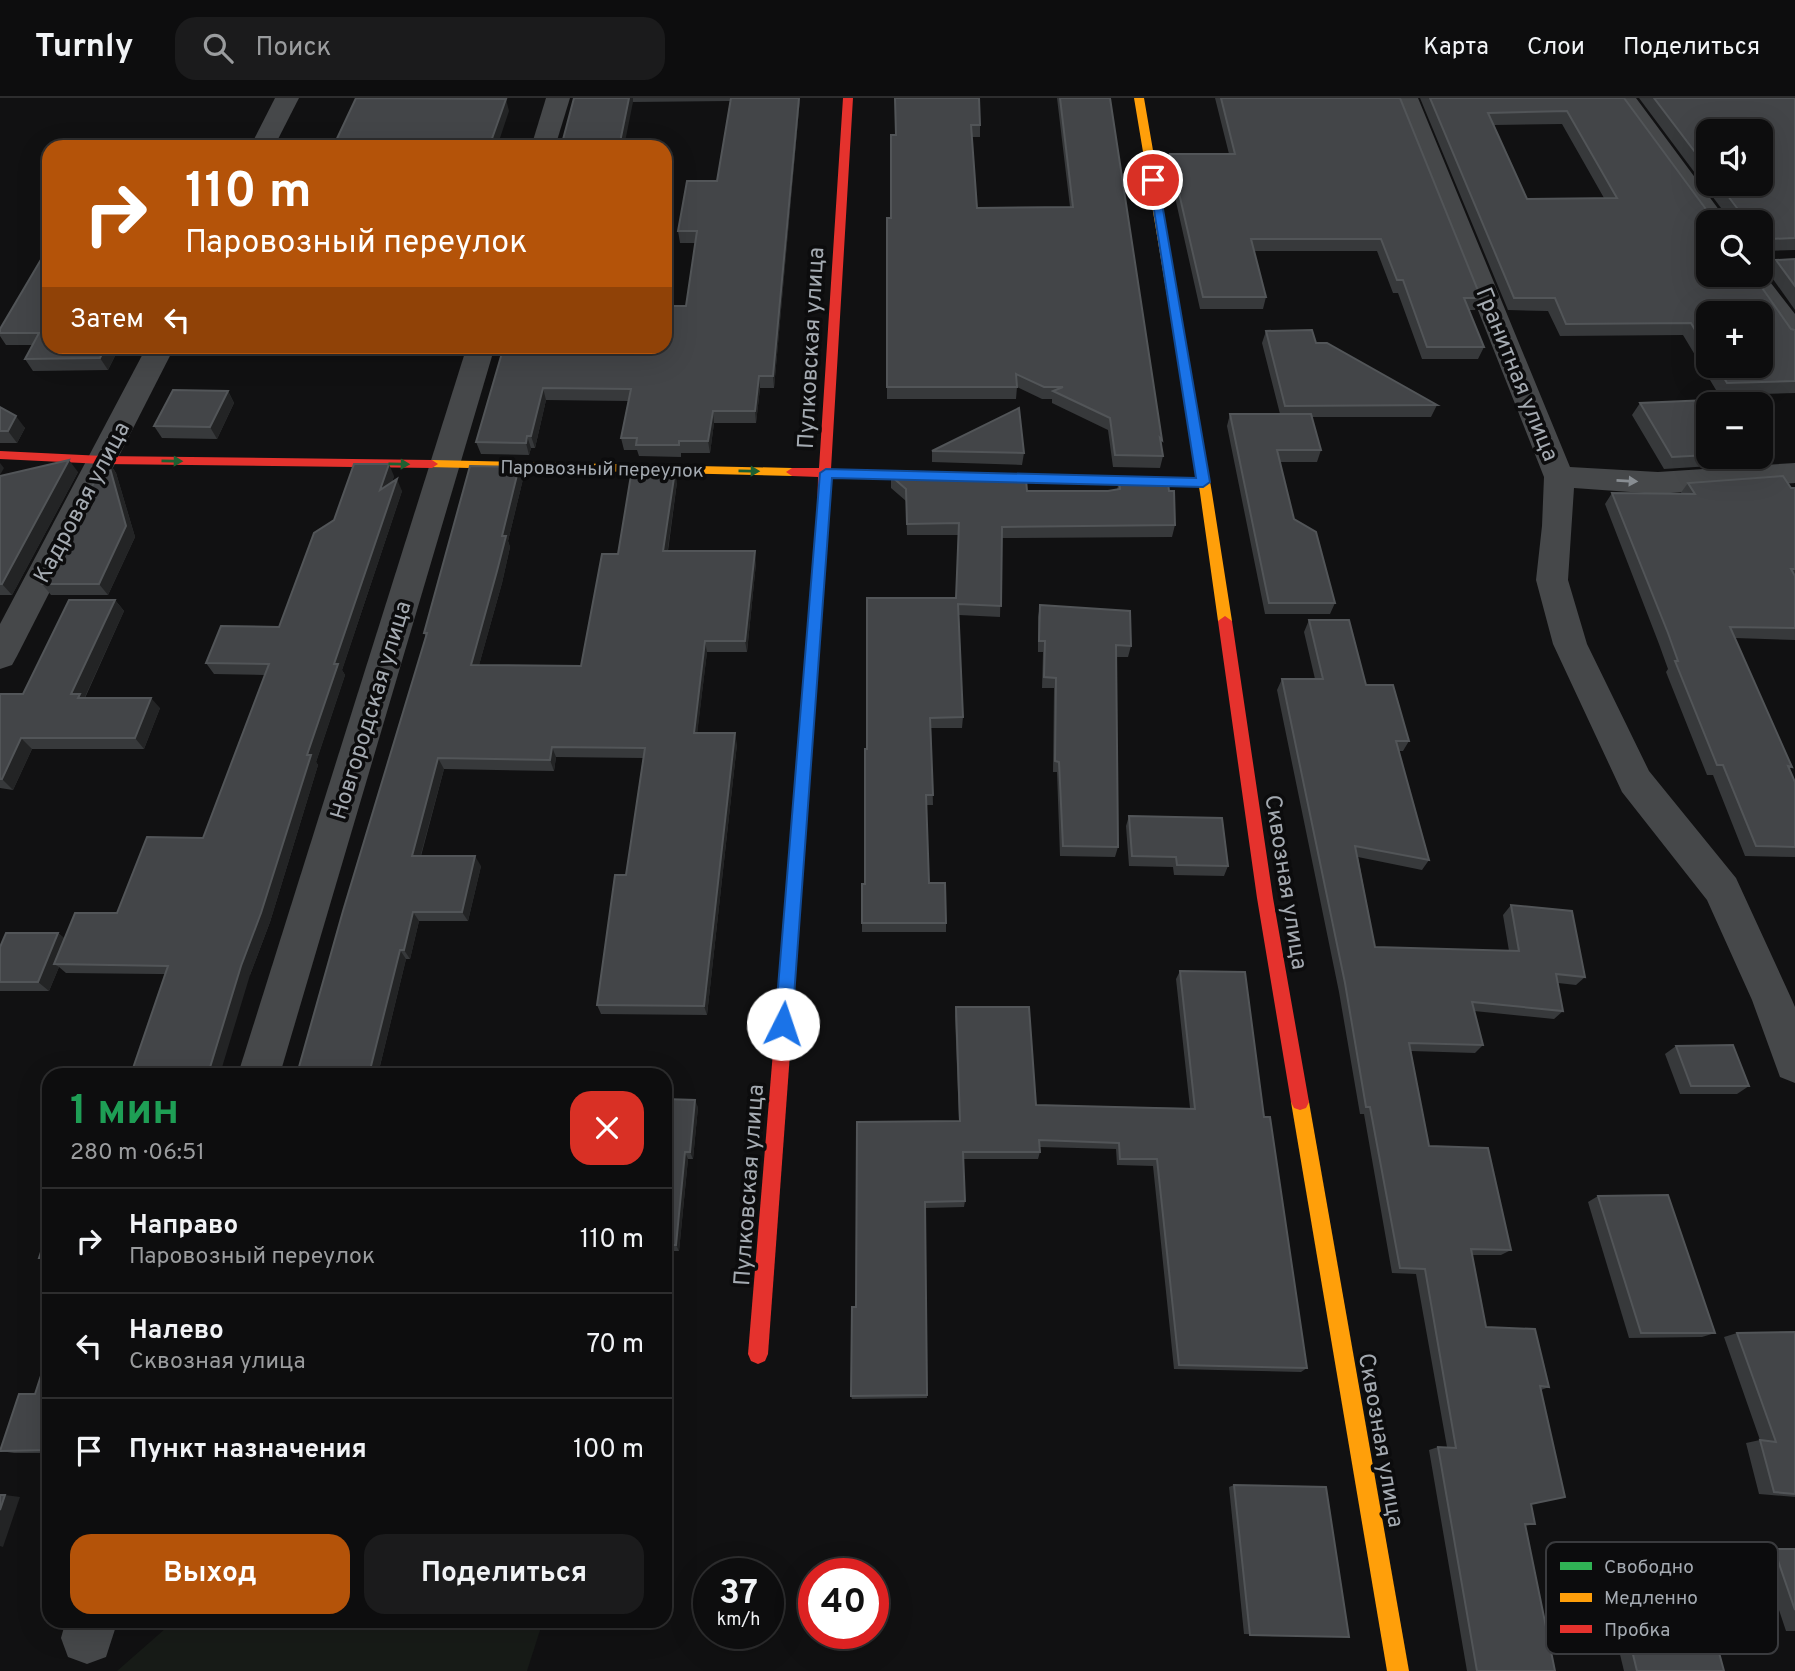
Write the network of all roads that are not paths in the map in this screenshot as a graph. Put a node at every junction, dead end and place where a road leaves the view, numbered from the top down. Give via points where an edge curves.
1 (287, 98) edge
2 (558, 98) edge
3 (848, 98) edge
4 (1139, 98) edge
5 (1406, 98) edge
6 (1624, 98) edge
7 (266, 140) edge
8 (545, 140) edge
9 (1706, 210) edge
10 (1772, 287) edge
11 (1795, 334) edge
12 (157, 354) edge
13 (478, 354) edge
14 (0, 455) edge
15 (103, 460) junction
16 (444, 464) junction
17 (826, 473) junction
18 (1795, 473) edge
19 (1559, 477) junction
20 (1203, 482) junction
21 (0, 656) edge
22 (1795, 1063) edge
23 (261, 1068) edge
24 (758, 1354) dead end
25 (1398, 1671) edge

1 - 7 street
2 - 8 street
3 - 17 street, Пулковская улица
4 - 20 street, Сквозная улица
5 - 19 street, Гранитная улица
6 - 9 street
10 - 11 street
12 - 15 street, Кадровая улица
13 - 16 street, Новгородская улица
14 - 15 street, Паровозный переулок
15 -> 16 street, Паровозный переулок
15 - 21 street, Кадровая улица
16 -> 17 street, Паровозный переулок
16 - 23 street, Новгородская улица
17 - 20 street, Паровозный переулок
17 - 24 street, Пулковская улица
19 -> 18 street via 1658,483
19 - 22 street, Гранитная улица via 1552,580 1570,644 1635,781 1722,890
20 - 25 street, Сквозная улица via 1265,898

